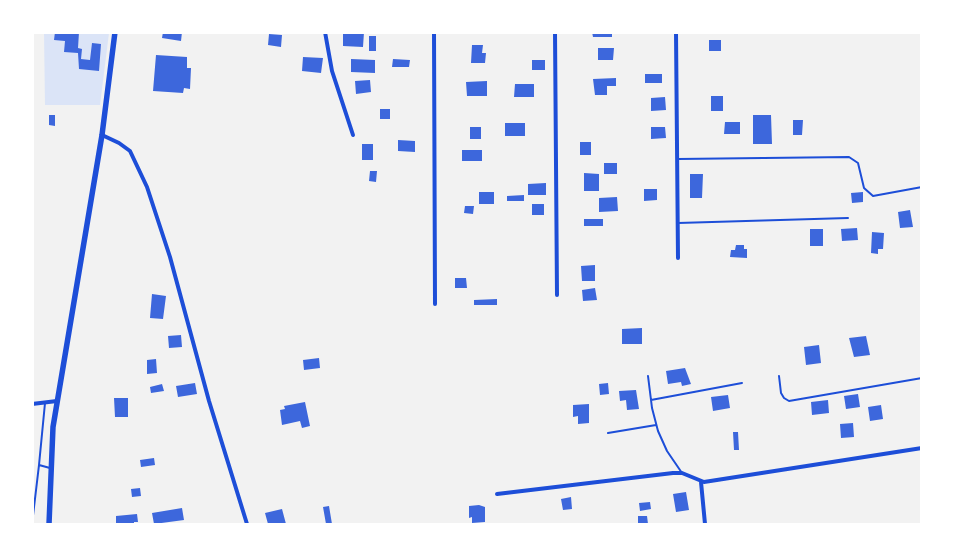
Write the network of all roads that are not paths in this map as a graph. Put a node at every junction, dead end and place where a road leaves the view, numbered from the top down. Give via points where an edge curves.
1 (115, 32) edge
2 (325, 32) edge
3 (434, 32) edge
4 (555, 32) edge
5 (676, 32) edge
6 (353, 134) dead end
7 (102, 135) junction
8 (677, 159) junction
9 (922, 187) edge
10 (848, 218) dead end
11 (678, 223) junction
12 (678, 258) dead end
13 (557, 295) dead end
14 (435, 304) dead end
15 (648, 376) dead end
16 (779, 376) dead end
17 (922, 378) edge
18 (742, 383) dead end
19 (650, 400) junction
20 (57, 401) junction
21 (45, 402) junction
22 (32, 404) edge
23 (656, 425) junction
24 (608, 432) dead end
25 (922, 448) edge
26 (39, 465) junction
27 (50, 468) junction
28 (682, 473) junction
29 (701, 482) junction
30 (497, 494) dead end
31 (32, 524) edge
32 (49, 524) edge
33 (247, 524) edge
34 (706, 524) edge

1 - 7 main road
2 - 6 street via 333,74
3 - 14 street
4 - 13 street
5 - 8 street
7 - 20 main road
7 - 33 street via 130,151 145,181
8 - 9 lane via 849,157 858,163 864,188 873,196
8 - 11 street
10 - 11 lane
11 - 12 street
15 - 19 lane
16 - 17 lane via 781,393 789,400
18 - 19 lane
19 - 23 lane
20 - 21 street
20 - 27 main road
21 - 22 street
21 - 26 lane
23 - 24 lane
23 - 28 lane via 666,451
25 - 29 street
26 - 27 lane
26 - 31 lane
27 - 32 main road
28 - 29 street
28 - 30 street
29 - 34 street

